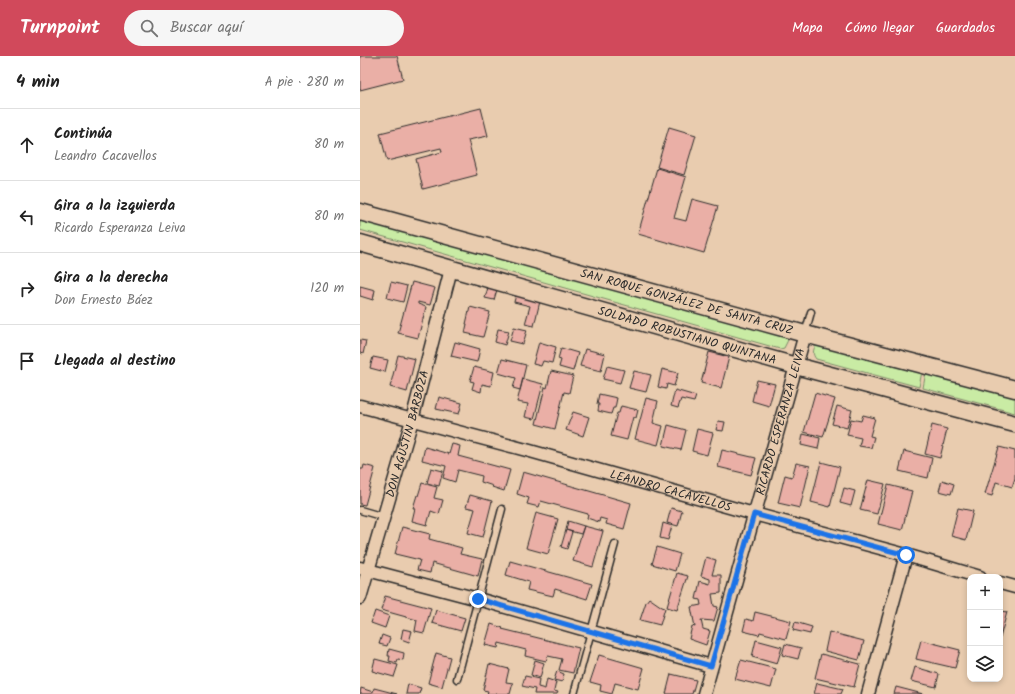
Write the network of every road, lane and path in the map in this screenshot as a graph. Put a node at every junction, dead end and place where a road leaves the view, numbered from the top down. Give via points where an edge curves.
1 (360, 212) edge
2 (360, 243) edge
3 (451, 269) junction
4 (811, 312) dead end
5 (805, 334) junction
6 (796, 366) junction
7 (1015, 389) edge
8 (360, 406) edge
9 (412, 420) junction
10 (1015, 424) edge
11 (360, 510) edge
12 (502, 510) dead end
13 (754, 514) junction
14 (384, 517) junction
15 (615, 544) dead end
16 (906, 555) junction
17 (364, 570) edge
18 (970, 574) edge
19 (1003, 584) edge
20 (1015, 587) edge
21 (360, 598) edge
22 (478, 599) junction
23 (591, 632) junction
24 (711, 666) junction
25 (457, 679) dead end
26 (574, 694) edge
27 (704, 694) edge
28 (868, 694) edge

1 - 5 street, SAN ROQUE GONZÁLEZ DE SANTA CRUZ
2 - 3 street, SOLDADO ROBUSTIANO QUINTANA
3 - 6 street, SOLDADO ROBUSTIANO QUINTANA
3 - 9 street, DON AGUSTIN BARBOZA
4 - 5 lane
5 - 6 street, RICARDO ESPERANZA LEIVA
5 - 7 street, SAN ROQUE GONZÁLEZ DE SANTA CRUZ
6 - 10 street, SOLDADO ROBUSTIANO QUINTANA
6 - 13 street, RICARDO ESPERANZA LEIVA
8 - 9 street, LEANDRO CACAVELLOS
9 - 13 street, LEANDRO CACAVELLOS
9 - 14 street, DON AGUSTIN BARBOZA
11 - 14 lane
12 - 22 lane
13 - 16 street, LEANDRO CACAVELLOS
13 - 24 street, RICARDO ESPERANZA LEIVA
14 - 17 street, DON AGUSTIN BARBOZA
15 - 23 lane
16 - 18 street, LEANDRO CACAVELLOS
16 - 28 street
17 - 21 street, DON AGUSTIN BARBOZA
17 - 22 street
19 - 20 street
22 - 23 street
22 - 25 lane
23 - 24 street
23 - 26 lane
24 - 27 street, RICARDO ESPERANZA LEIVA

